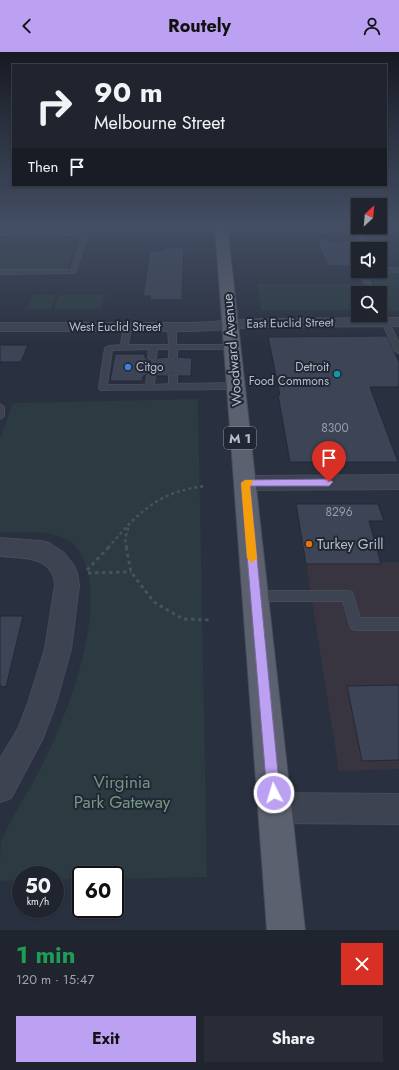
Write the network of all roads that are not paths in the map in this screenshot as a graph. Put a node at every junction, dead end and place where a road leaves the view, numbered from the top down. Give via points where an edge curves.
1 (76, 266) edge
2 (225, 266) edge
3 (387, 270) edge
4 (399, 270) edge
5 (0, 272) edge
6 (388, 318) edge
7 (230, 325) junction
8 (0, 327) edge
9 (127, 327) junction
10 (172, 327) junction
11 (124, 347) junction
12 (232, 347) junction
13 (153, 348) junction
14 (172, 348) junction
15 (399, 351) edge
16 (173, 357) dead end
17 (152, 358) dead end
18 (151, 376) dead end
19 (173, 376) dead end
20 (234, 386) junction
21 (150, 388) junction
22 (173, 388) junction
23 (0, 407) edge
24 (0, 416) edge
25 (399, 482) edge
26 (245, 483) junction
27 (0, 547) edge
28 (256, 596) junction
29 (399, 624) edge
30 (0, 787) edge
31 (275, 808) junction
32 (399, 809) edge
33 (286, 930) edge

1 - 5 lane via 73,272
2 - 7 main road, Woodward Avenue / M 1
3 - 4 lane
6 - 7 street, East Euclid Street
6 - 15 lane
7 - 10 street, West Euclid Street
7 - 12 main road, Woodward Avenue / M 1
8 - 9 street, West Euclid Street
9 - 10 street, West Euclid Street
9 - 11 lane
10 - 14 lane
11 - 13 lane
11 - 21 lane via 109,348 103,388
12 - 14 lane
12 - 20 main road, Woodward Avenue / M 1
13 - 14 lane
13 - 17 lane
14 - 16 lane
18 - 21 lane
19 - 22 lane
20 - 22 lane
20 - 26 main road, Woodward Avenue / M 1
21 - 22 lane
23 - 24 lane
25 - 26 street
26 - 28 main road, Woodward Avenue / M 1
27 - 30 street via 41,550 56,560 66,573 67,585 58,648 42,703 29,738
28 - 29 lane via 348,596 355,624
28 - 31 main road, Woodward Avenue / M 1
31 - 32 street
31 - 33 main road, Woodward Avenue / M 1

